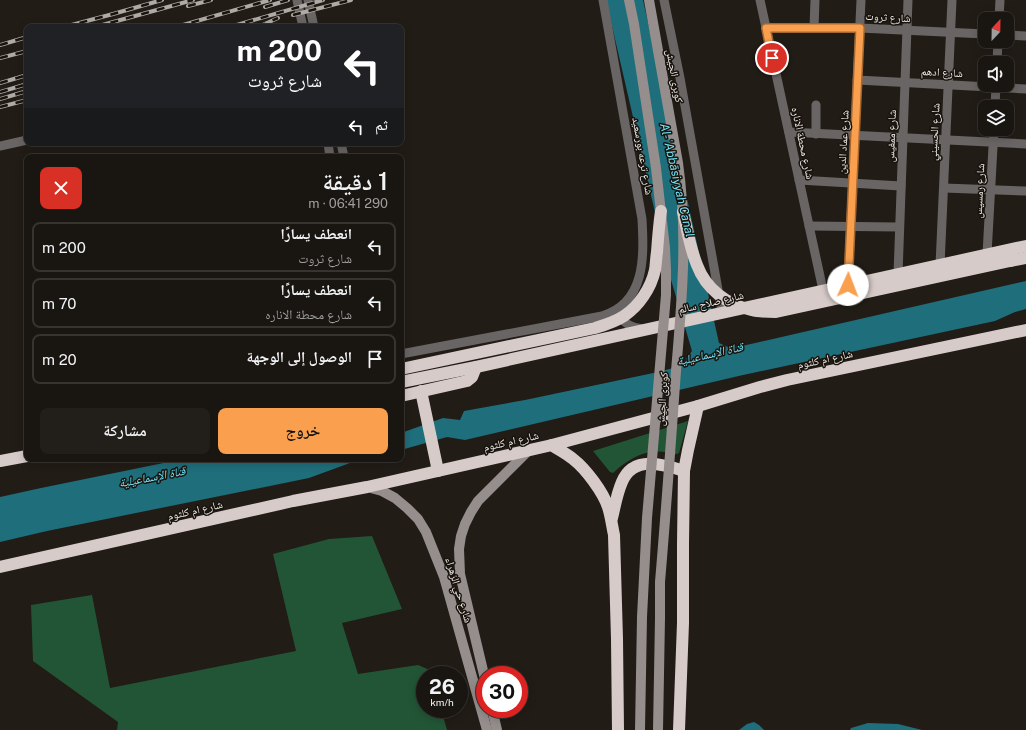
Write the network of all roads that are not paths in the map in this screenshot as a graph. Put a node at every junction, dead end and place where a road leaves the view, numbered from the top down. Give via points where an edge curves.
1 (297, 0) edge
2 (308, 0) edge
3 (603, 0) edge
4 (629, 0) edge
5 (649, 0) edge
6 (664, 0) edge
7 (760, 0) edge
8 (815, 0) edge
9 (861, 0) edge
10 (908, 0) edge
11 (952, 0) edge
12 (1000, 0) edge
13 (999, 12) edge
14 (302, 24) edge
15 (313, 24) edge
16 (766, 28) junction
17 (814, 28) junction
18 (860, 28) junction
19 (907, 30) junction
20 (951, 32) junction
21 (978, 34) edge
22 (1014, 35) edge
23 (1026, 36) edge
24 (857, 80) junction
25 (905, 82) junction
26 (948, 85) junction
27 (978, 86) edge
28 (1014, 88) edge
29 (1026, 89) edge
30 (816, 105) dead end
31 (788, 132) junction
32 (816, 134) junction
33 (855, 136) junction
34 (993, 136) edge
35 (903, 138) junction
36 (946, 140) junction
37 (24, 141) edge
38 (993, 142) junction
39 (1026, 144) edge
40 (0, 146) edge
41 (799, 180) junction
42 (853, 183) junction
43 (901, 186) junction
44 (944, 188) junction
45 (991, 190) junction
46 (1026, 191) edge
47 (661, 211) junction
48 (683, 212) junction
49 (809, 226) junction
50 (851, 226) junction
51 (899, 227) junction
52 (1026, 246) edge
53 (987, 254) junction
54 (1026, 258) edge
55 (940, 265) junction
56 (898, 274) junction
57 (848, 285) junction
58 (823, 290) junction
59 (616, 310) junction
60 (722, 312) junction
61 (646, 329) junction
62 (1026, 330) edge
63 (404, 353) edge
64 (476, 367) junction
65 (404, 368) edge
66 (404, 381) edge
67 (404, 396) edge
68 (422, 397) junction
69 (698, 406) junction
70 (552, 445) junction
71 (528, 451) junction
72 (24, 457) edge
73 (0, 461) edge
74 (438, 471) junction
75 (684, 471) junction
76 (367, 487) junction
77 (612, 520) junction
78 (2, 566) edge
79 (460, 574) junction
80 (444, 577) junction
81 (482, 666) edge
82 (495, 718) edge
83 (487, 730) edge
84 (498, 730) edge
85 (618, 730) edge
86 (640, 730) edge
87 (658, 730) edge
88 (679, 730) edge

1 - 14 street
2 - 15 street
3 - 59 street, شارع ترعه بورسعيد via 642,218 644,246 643,262 636,287
4 - 47 main road, كوبرى الجيش, bridge
5 - 48 main road, كوبرى الجيش, bridge via 678,163
6 - 60 street
7 - 16 street, شارع محطة الاناره
8 - 17 street
9 - 18 street, شارع عماد الدين
10 - 19 street, شارع ممفيس
11 - 20 street, شارع الحسيني
12 - 13 street
16 - 17 street, شارع ثروت
16 - 31 street, شارع محطة الاناره
17 - 18 street, شارع ثروت
18 - 19 street, شارع ثروت
18 - 24 street, شارع عماد الدين
19 - 20 street, شارع ثروت
19 - 25 street, شارع ممفيس
20 - 21 street, شارع ثروت
20 - 26 street, شارع الحسيني
22 - 23 street
24 - 25 street, شارع ادهم
24 - 33 street, شارع عماد الدين
25 - 26 street, شارع ادهم
25 - 35 street, شارع ممفيس
26 - 27 street, شارع ادهم
26 - 36 street, شارع الحسيني
28 - 29 street, شارع ادهم
30 - 32 street
31 - 32 street
31 - 41 street, شارع محطة الاناره
32 - 33 street
33 - 35 street
33 - 42 street, شارع عماد الدين
34 - 38 street, شارع رمسيس
35 - 36 street
35 - 43 street, شارع ممفيس
36 - 38 street
36 - 44 street, شارع الحسيني
37 - 40 street
38 - 39 street
38 - 45 street, شارع رمسيس
41 - 42 street
41 - 49 street, شارع محطة الاناره
42 - 43 street
42 - 50 street, شارع عماد الدين
43 - 51 street, شارع ممفيس
44 - 45 street
44 - 55 street, شارع الحسيني
45 - 46 street
45 - 53 street, شارع رمسيس
47 - 65 highway, bridge via 655,270 651,282 641,299 623,316 595,328
47 - 86 main road, كوبرى الجيش, bridge via 666,295 647,518
48 - 54 highway, bridge via 697,267 708,285 724,299 753,311 776,312
48 - 87 main road, كوبرى الجيش, bridge via 682,293 660,582
49 - 50 street
49 - 58 street, شارع محطة الاناره
50 - 51 street
50 - 57 street, شارع عماد الدين
51 - 56 street, شارع ممفيس
52 - 53 highway, شارع صلاح سالم
53 - 55 highway, شارع صلاح سالم
55 - 56 highway, شارع صلاح سالم
56 - 57 highway, شارع صلاح سالم
57 - 58 highway, شارع صلاح سالم
58 - 60 highway, شارع صلاح سالم
59 - 61 street via 627,325
59 - 63 street via 602,316
60 - 61 highway, شارع صلاح سالم
61 - 64 highway, شارع صلاح سالم
62 - 69 highway, شارع ام كلثوم via 804,376
64 - 66 highway, شارع صلاح سالم
64 - 68 highway via 472,377 467,381
67 - 68 highway
68 - 74 highway
69 - 70 highway, شارع ام كلثوم
69 - 75 highway
70 - 71 highway, شارع ام كلثوم
70 - 77 highway via 573,458 589,476 608,507
71 - 74 highway, شارع ام كلثوم
71 - 79 main road, شارع حي الزهراء via 486,492 471,512 461,536
72 - 73 highway
74 - 76 highway, شارع ام كلثوم
75 - 77 highway via 649,463 630,470 621,483
75 - 88 highway
76 - 78 highway, شارع ام كلثوم
76 - 80 main road, شارع حي الزهراء via 395,498 418,519
77 - 85 highway
79 - 80 main road
79 - 81 main road, شارع حي الزهراء
80 - 83 main road, شارع حي الزهراء
82 - 84 main road

